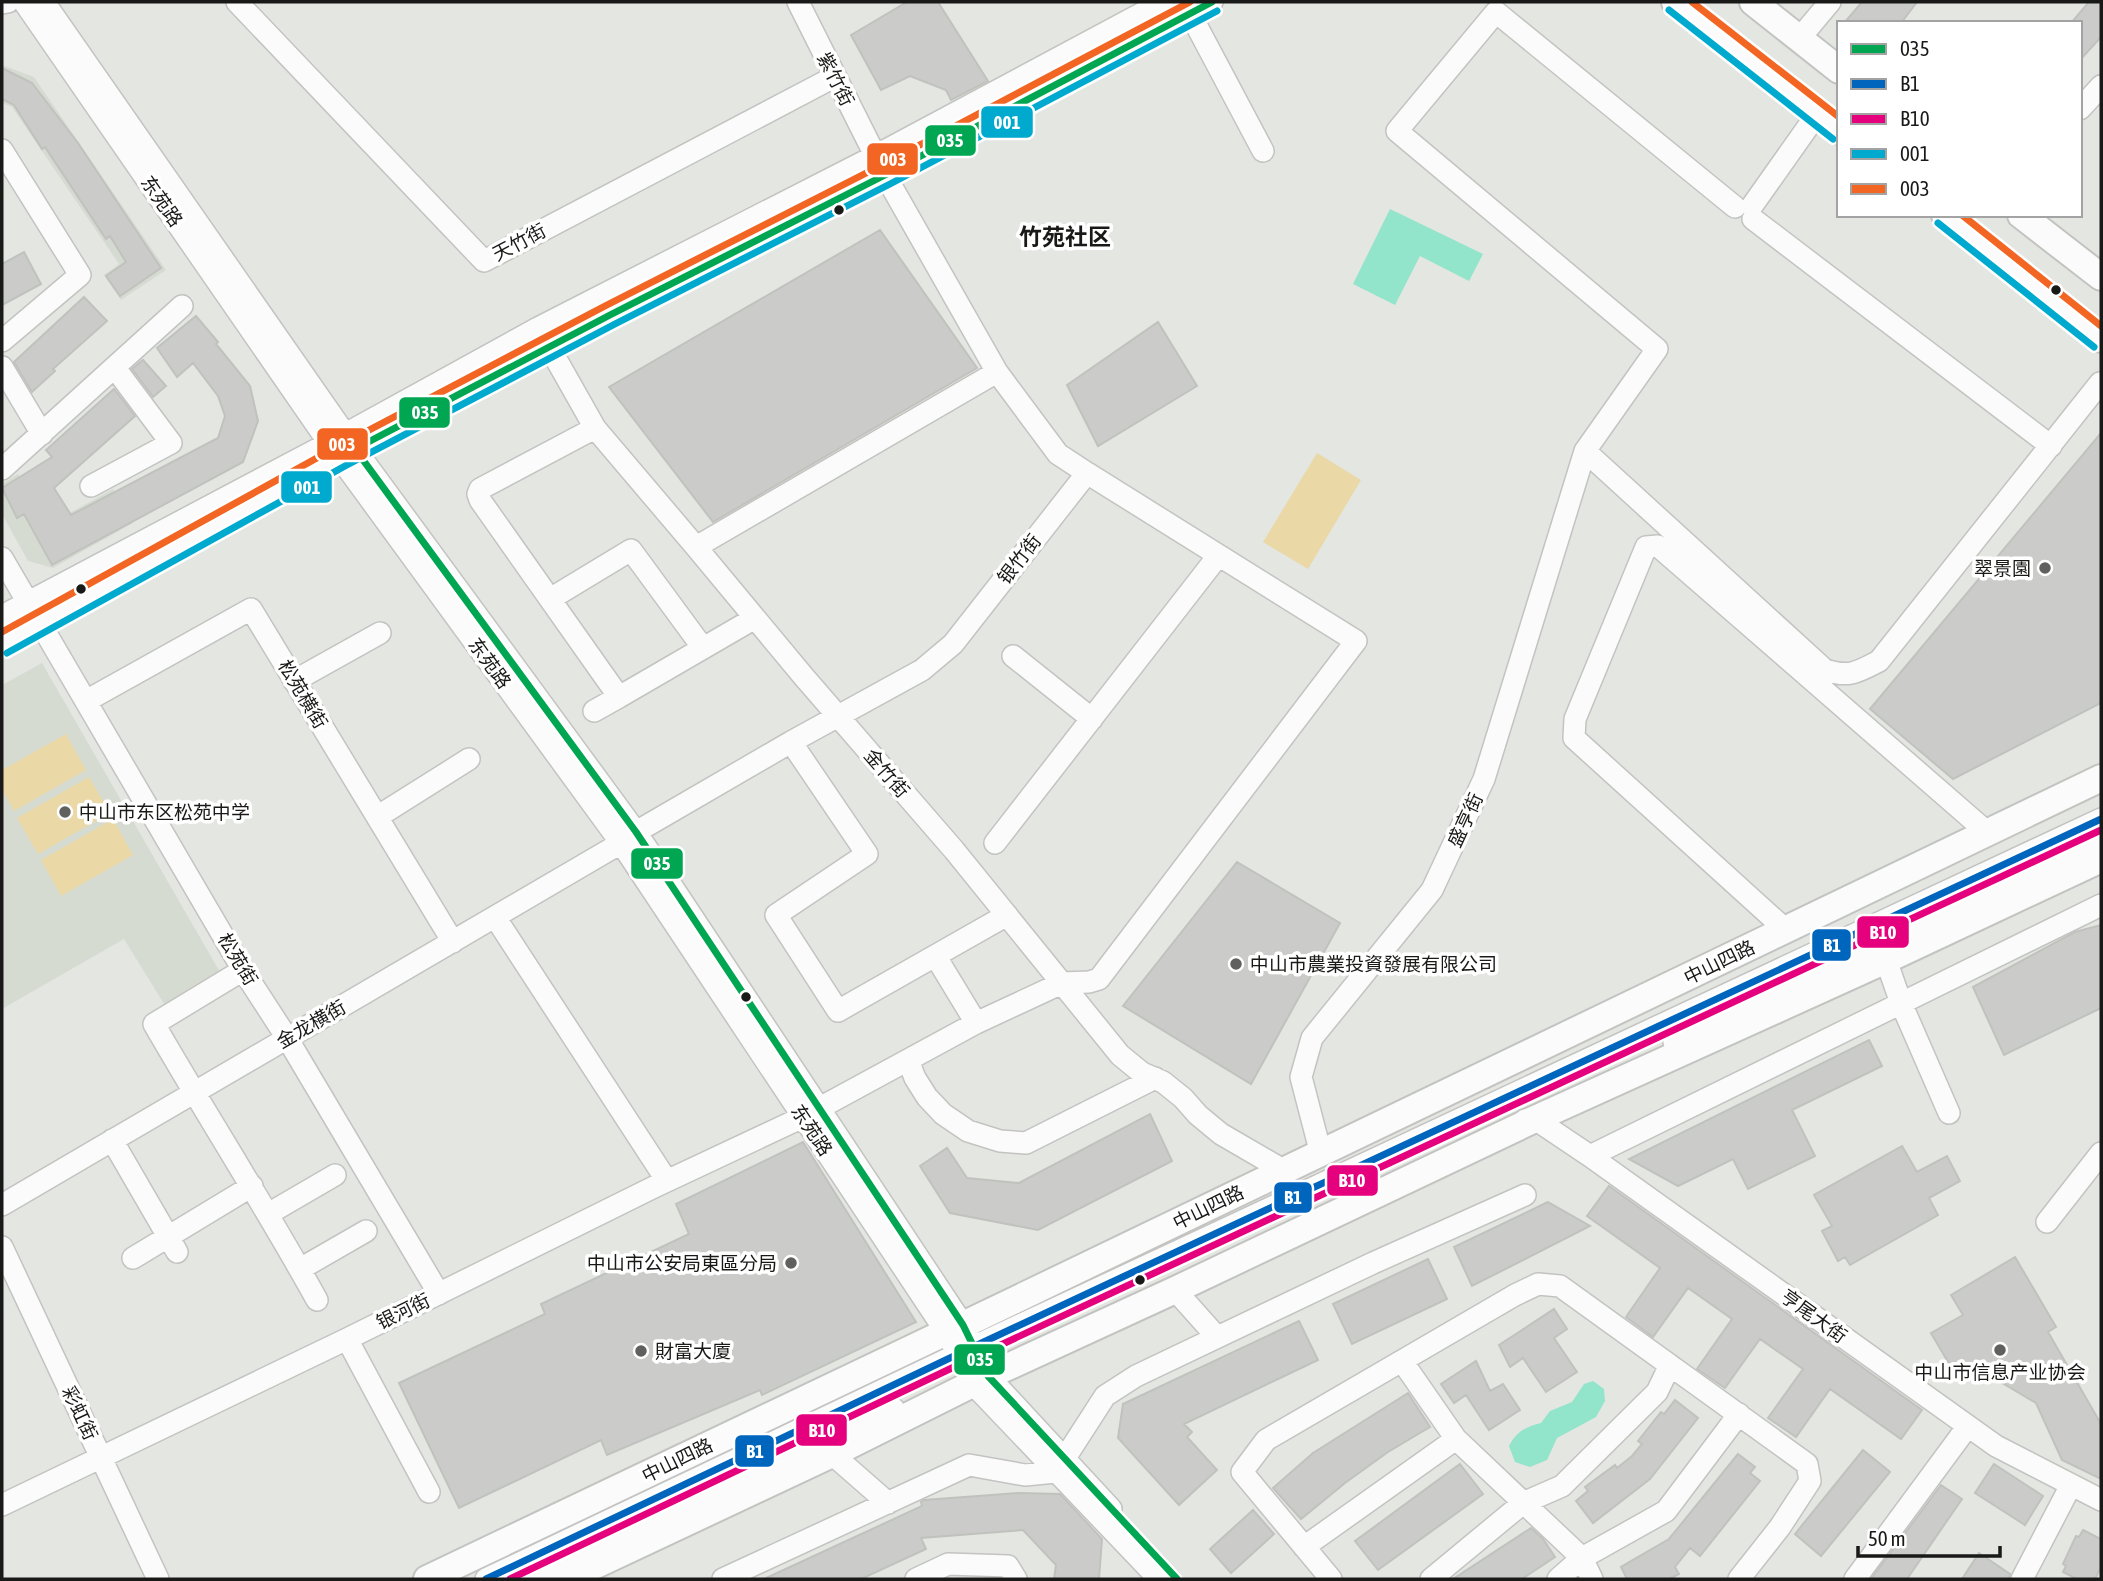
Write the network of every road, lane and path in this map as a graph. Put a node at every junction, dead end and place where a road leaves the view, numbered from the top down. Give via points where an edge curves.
1 (8, 2) edge
2 (24, 2) edge
3 (44, 2) edge
4 (237, 2) edge
5 (798, 2) edge
6 (1163, 2) edge
7 (1212, 2) edge
8 (1675, 2) edge
9 (1753, 2) edge
10 (1830, 2) edge
11 (2, 3) edge
12 (1188, 7) edge
13 (1799, 39) junction
14 (1837, 68) edge
15 (834, 77) junction
16 (2101, 86) edge
17 (2082, 107) edge
18 (1817, 114) junction
19 (1837, 129) edge
20 (2, 150) edge
21 (1263, 151) dead end
22 (875, 156) junction
23 (885, 175) junction
24 (1746, 211) junction
25 (1948, 217) edge
26 (2026, 217) edge
27 (2101, 277) edge
28 (182, 306) dead end
29 (538, 328) junction
30 (2101, 339) edge
31 (2, 341) edge
32 (549, 347) junction
33 (2, 367) edge
34 (114, 368) junction
35 (997, 372) junction
36 (2100, 383) edge
37 (595, 428) junction
38 (42, 433) junction
39 (342, 446) junction
40 (2051, 446) junction
41 (1585, 452) junction
42 (2, 469) edge
43 (1087, 473) junction
44 (90, 486) dead end
45 (696, 547) junction
46 (1218, 556) junction
47 (2, 558) edge
48 (550, 599) junction
49 (27, 602) junction
50 (2, 615) edge
51 (755, 618) junction
52 (40, 623) junction
53 (380, 633) dead end
54 (2, 643) edge
55 (703, 648) junction
56 (1013, 656) dead end
57 (294, 681) junction
58 (619, 697) junction
59 (86, 701) junction
60 (594, 711) dead end
61 (838, 716) junction
62 (1092, 719) junction
63 (791, 742) junction
64 (470, 759) dead end
65 (2101, 778) edge
66 (377, 817) junction
67 (2101, 819) edge
68 (1988, 833) junction
69 (629, 837) junction
70 (2101, 842) edge
71 (995, 843) dead end
72 (2101, 859) edge
73 (2101, 905) edge
74 (1007, 915) junction
75 (495, 917) junction
76 (1786, 930) junction
77 (453, 942) junction
78 (936, 957) junction
79 (1886, 960) junction
80 (243, 970) junction
81 (1062, 983) junction
82 (1901, 1003) junction
83 (976, 1023) junction
84 (287, 1038) junction
85 (908, 1060) junction
86 (1155, 1078) junction
87 (194, 1093) junction
88 (812, 1113) junction
89 (1949, 1113) dead end
90 (1535, 1119) junction
91 (1497, 1125) junction
92 (112, 1140) junction
93 (2101, 1153) edge
94 (1321, 1154) junction
95 (1590, 1157) junction
96 (1283, 1170) junction
97 (335, 1175) dead end
98 (667, 1181) junction
99 (252, 1186) junction
100 (1525, 1195) dead end
101 (2, 1205) edge
102 (268, 1214) junction
103 (2047, 1222) dead end
104 (366, 1231) dead end
105 (173, 1244) junction
106 (2, 1247) edge
107 (133, 1258) dead end
108 (300, 1269) junction
109 (1175, 1290) junction
110 (439, 1293) junction
111 (317, 1300) dead end
112 (1217, 1337) junction
113 (347, 1339) junction
114 (969, 1357) junction
115 (1402, 1361) junction
116 (1670, 1365) junction
117 (1739, 1414) junction
118 (1968, 1426) junction
119 (1456, 1439) junction
120 (832, 1454) junction
121 (101, 1458) junction
122 (1060, 1465) junction
123 (2071, 1485) junction
124 (429, 1492) dead end
125 (2101, 1500) edge
126 (888, 1503) junction
127 (1523, 1503) junction
128 (2, 1505) edge
129 (1304, 1547) junction
130 (1582, 1558) junction
131 (583, 1576) edge
132 (158, 1579) edge
133 (427, 1579) edge
134 (486, 1579) edge
135 (536, 1579) edge
136 (723, 1579) edge
137 (916, 1579) edge
138 (1016, 1579) edge
139 (1160, 1579) edge
140 (1177, 1579) edge
141 (1331, 1579) edge
142 (1431, 1579) edge
143 (1558, 1579) edge
144 (1592, 1579) edge
145 (1739, 1579) edge
146 (1856, 1579) edge
147 (2022, 1579) edge

1 - 11 street
2 - 39 street, 东苑路
3 - 39 street, 东苑路
4 - 15 street, 天竹街 via 484,261
5 - 15 street, 紫竹街
6 - 22 street
7 - 12 street
8 - 18 main road
9 - 13 main road
10 - 13 street
12 - 21 street
12 - 23 street
13 - 14 main road
15 - 22 street, 紫竹街
16 - 17 street
18 - 19 main road
18 - 24 street
20 - 31 street via 80,275
22 - 23 street
22 - 29 street
23 - 32 street
23 - 35 street
24 - 40 street
24 - 41 street, 盛亨街 via 1496,12 1397,131 1657,349
25 - 30 main road
26 - 27 main road
28 - 34 street
29 - 32 street, 金竹街
29 - 39 street
32 - 37 street, 金竹街
32 - 39 street
33 - 38 street
34 - 38 street
34 - 44 street via 172,443
35 - 43 street via 1058,454
35 - 45 street
36 - 40 street
37 - 45 street, 金竹街
37 - 48 street via 478,494
38 - 42 street
39 - 49 street
39 - 52 street
39 - 69 street, 东苑路
40 - 41 street via 1879,661 1856,673 1840,675 1825,670
41 - 94 street, 盛亨街 via 1483,779 1432,890 1312,1038 1301,1077
43 - 46 street
43 - 61 street, 银竹街 via 953,644 922,670
45 - 51 street, 金竹街
46 - 62 street
46 - 81 street, 银河街 via 1356,641 1099,979
47 - 49 street, 松苑街
48 - 55 street via 631,551
48 - 58 street
49 - 50 street
49 - 52 street, 松苑街
51 - 55 street
51 - 61 street, 金竹街
52 - 54 street
52 - 59 street, 松苑街
53 - 57 street
55 - 58 street
56 - 62 street
57 - 59 street, 松苑横街 via 251,609
57 - 66 street, 松苑横街
58 - 60 street
59 - 80 street, 松苑街
61 - 63 street, 银竹街
61 - 74 street, 金竹街
62 - 71 street
63 - 69 street, 银竹街
63 - 78 street via 867,854 776,915 838,1011
64 - 66 street
65 - 68 main road, 中山四路
66 - 77 street, 松苑横街
67 - 114 street
68 - 76 main road, 中山四路
68 - 76 street via 1658,545 1646,547 1575,719 1574,738
69 - 75 street, 金龙横街
69 - 88 street, 东苑路
70 - 91 street
72 - 79 main road, 中山四路
73 - 82 street
74 - 78 street
74 - 81 street, 金竹街
75 - 77 street, 金龙横街
75 - 98 street
76 - 94 main road, 中山四路
77 - 84 street, 金龙横街
78 - 83 street
79 - 82 street
79 - 90 main road, 中山四路
80 - 84 street, 松苑街
80 - 87 street via 153,1024
81 - 83 street, 银河街
81 - 86 street, 金竹街 via 1121,1055
82 - 89 street
82 - 95 street
83 - 85 street, 银河街
84 - 87 street, 金龙横街
84 - 110 street, 松苑街
85 - 86 street via 927,1097 943,1114 968,1131 1027,1143
85 - 88 street, 银河街
86 - 96 street, 金竹街 via 1222,1134
87 - 92 street, 金龙横街
87 - 99 street
88 - 98 street, 银河街
88 - 114 street, 东苑路
90 - 91 street
90 - 95 street, 亨尾大街
90 - 109 main road, 中山四路
91 - 114 street
92 - 101 street, 金龙横街
92 - 105 street
93 - 103 street
94 - 96 main road, 中山四路
95 - 118 street, 亨尾大街
96 - 114 main road, 中山四路
97 - 102 street
98 - 110 street, 银河街
99 - 102 street
99 - 105 street
100 - 112 street
102 - 108 street
104 - 108 street
105 - 107 street
106 - 121 street, 彩虹街
108 - 111 street
109 - 112 street
109 - 114 main road, 中山四路
110 - 113 street, 银河街
112 - 122 street via 1105,1396
113 - 121 street, 银河街
113 - 124 street
114 - 120 main road, 中山四路
114 - 122 street, 东苑路
114 - 133 main road, 中山四路
114 - 134 street
114 - 135 street
115 - 116 street via 1538,1284 1560,1286
115 - 119 street
115 - 129 street via 1266,1440 1242,1472
116 - 117 street
116 - 127 street via 1657,1392 1562,1486
117 - 130 street via 1665,1511
117 - 145 street via 1807,1464 1810,1481
118 - 123 street, 亨尾大街
118 - 146 street
119 - 127 street
119 - 129 street
120 - 126 street
120 - 131 main road, 中山四路
121 - 128 street, 银河街
121 - 132 street, 彩虹街
122 - 126 street via 1025,1475 969,1465
122 - 139 street
122 - 140 street
123 - 125 street, 亨尾大街
123 - 147 street
126 - 136 street
127 - 130 street
127 - 142 street
129 - 141 street
130 - 143 street
130 - 144 street
137 - 138 street via 948,1564 1008,1566

